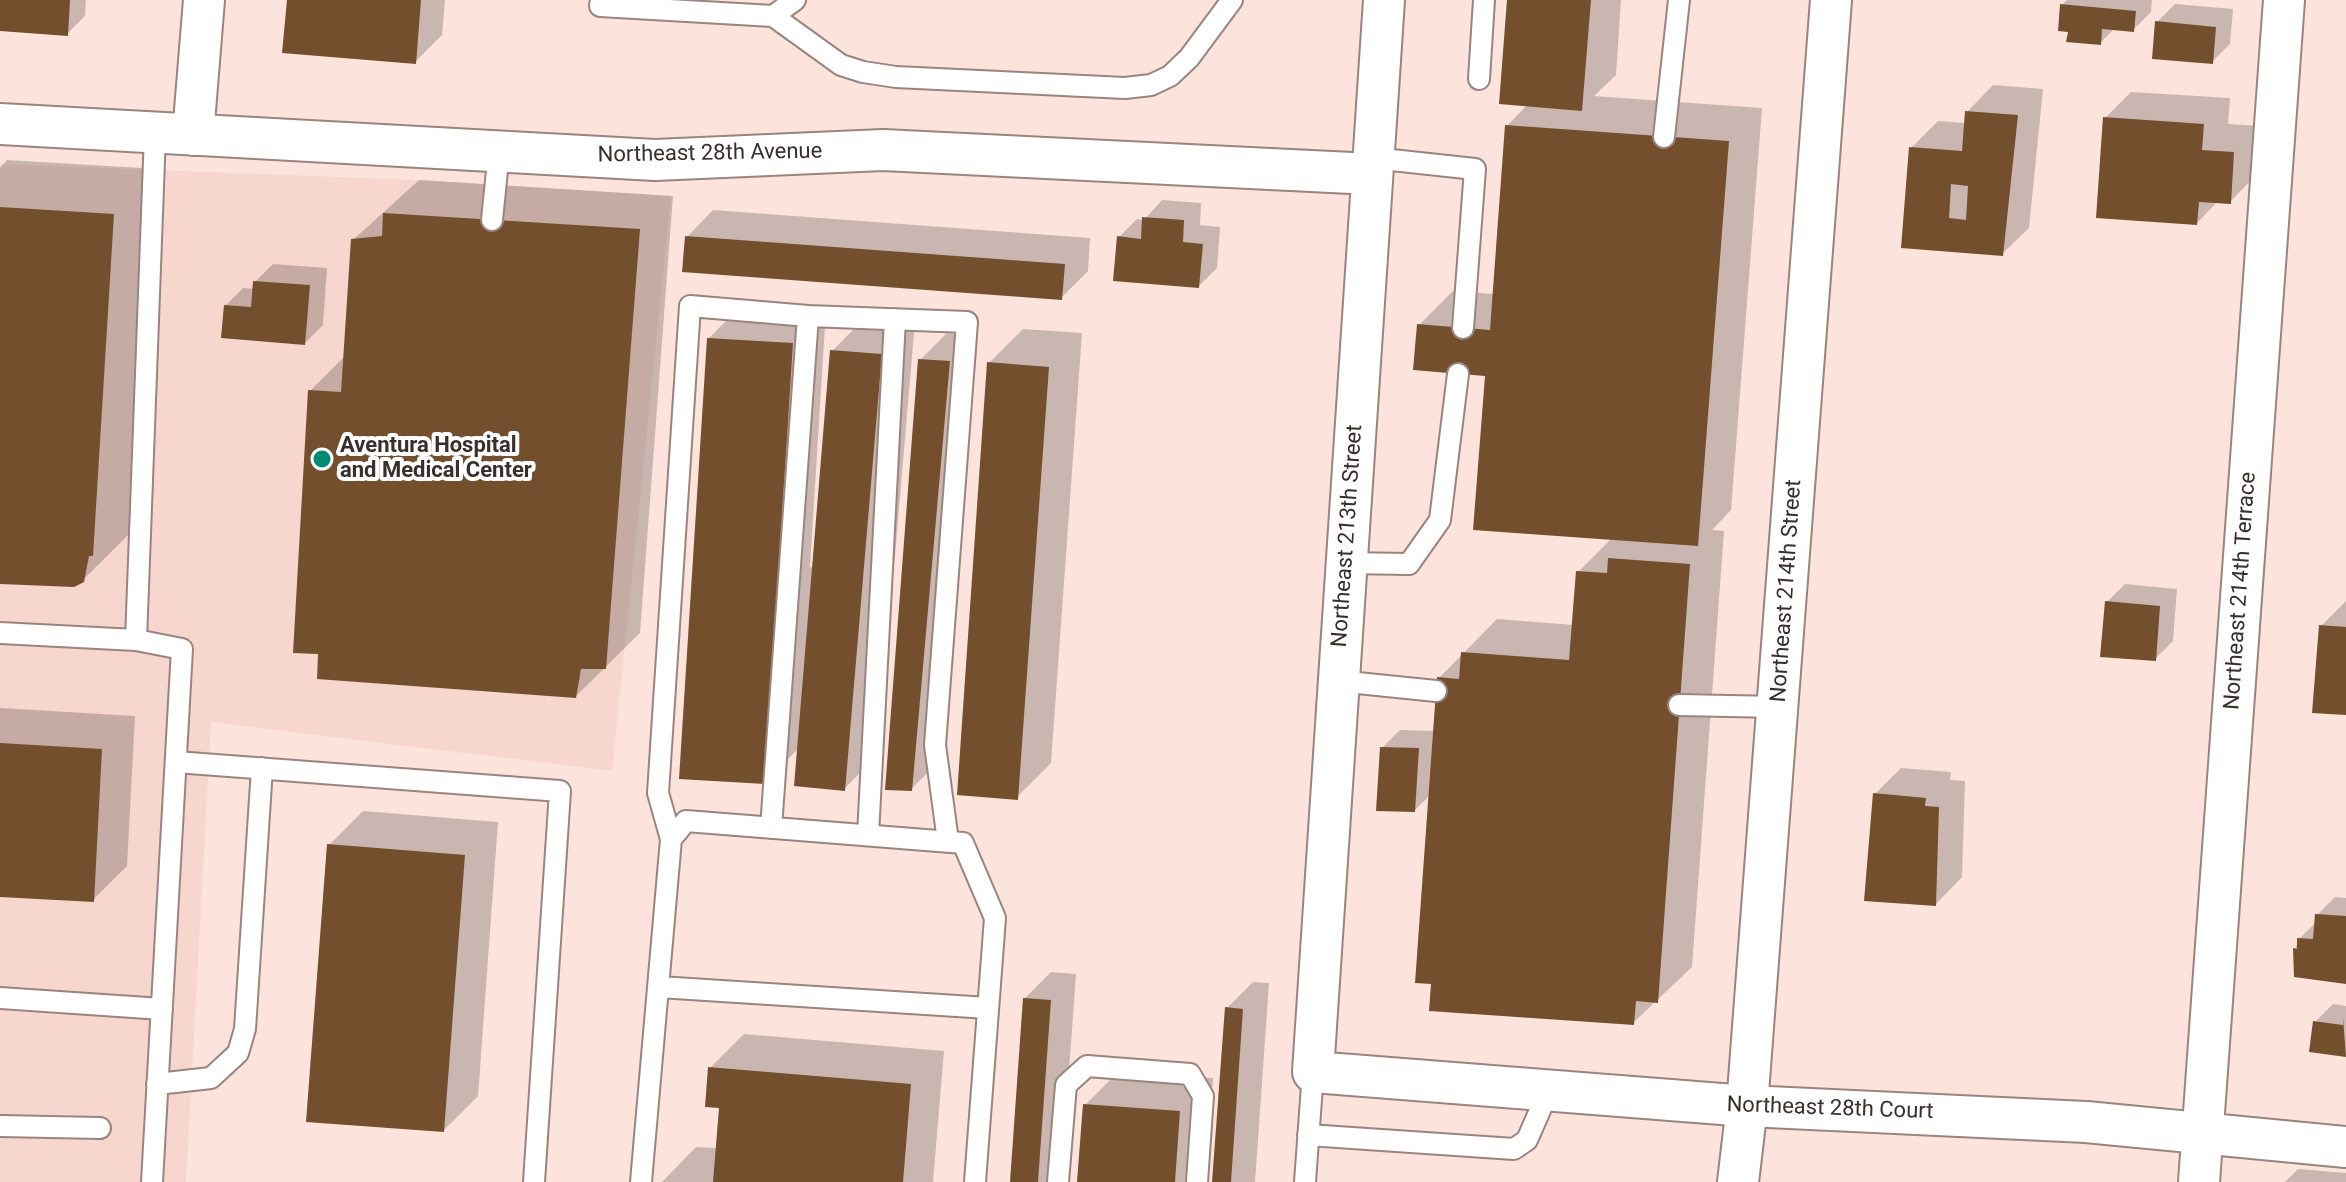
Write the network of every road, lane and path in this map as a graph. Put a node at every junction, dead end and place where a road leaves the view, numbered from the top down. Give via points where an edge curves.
1 (204, 0) edge
2 (601, 0) edge
3 (795, 0) edge
4 (1232, 0) edge
5 (1384, 0) edge
6 (1484, 0) edge
7 (1679, 0) edge
8 (1831, 0) edge
9 (2284, 0) edge
10 (773, 16) junction
11 (1479, 79) dead end
12 (0, 124) edge
13 (174, 135) junction
14 (1664, 137) dead end
15 (499, 151) junction
16 (1372, 166) junction
17 (492, 220) dead end
18 (808, 316) junction
19 (895, 319) junction
20 (1463, 328) dead end
21 (1458, 374) dead end
22 (1346, 563) junction
23 (0, 633) edge
24 (136, 640) junction
25 (1338, 681) junction
26 (1436, 691) dead end
27 (1679, 705) dead end
28 (1778, 707) junction
29 (176, 762) junction
30 (262, 768) junction
31 (771, 828) junction
32 (868, 835) junction
33 (671, 839) junction
34 (948, 841) junction
35 (659, 987) junction
36 (0, 998) edge
37 (988, 1008) junction
38 (162, 1009) junction
39 (1313, 1072) junction
40 (157, 1084) junction
41 (1548, 1092) junction
42 (1747, 1106) junction
43 (0, 1126) edge
44 (100, 1128) dead end
45 (2203, 1133) junction
46 (1308, 1135) junction
47 (2346, 1147) edge
48 (152, 1182) edge
49 (534, 1182) edge
50 (641, 1182) edge
51 (975, 1182) edge
52 (1058, 1182) edge
53 (1197, 1182) edge
54 (1305, 1182) edge
55 (1738, 1182) edge
56 (2199, 1182) edge

1 - 13 street
2 - 10 lane via 600,6
3 - 10 lane
4 - 10 lane via 1170,76 1125,88 863,72 841,65
5 - 16 street, Northeast 213th Street
6 - 11 lane
7 - 14 lane
8 - 28 street, Northeast 214th Street
9 - 45 street, Northeast 214th Terrace
12 - 13 street, Northeast 28th Avenue
13 - 15 street, Northeast 28th Avenue
13 - 24 lane
15 - 16 street, Northeast 28th Avenue via 655,160 883,150
15 - 17 lane
16 - 20 lane via 1475,169
16 - 22 street, Northeast 213th Street
18 - 19 lane
18 - 31 lane
18 - 33 lane via 690,306 658,793
19 - 32 lane
19 - 34 lane via 967,322 935,745
21 - 22 lane via 1440,520 1409,564
22 - 25 street, Northeast 213th Street
23 - 24 lane
24 - 29 lane via 182,649
25 - 26 lane
25 - 39 street, Northeast 213th Street
27 - 28 lane
28 - 42 street, Northeast 214th Street
29 - 30 lane
29 - 38 lane
30 - 40 lane via 245,1029 238,1053 211,1078
30 - 49 lane via 560,791
31 - 32 lane
31 - 33 lane via 686,821
32 - 34 lane
33 - 35 lane
34 - 37 lane via 963,843 995,918
35 - 37 lane
35 - 50 lane
36 - 38 lane
37 - 51 lane
38 - 40 lane
39 - 41 street, Northeast 28th Court
39 - 46 lane
40 - 48 lane
41 - 42 street, Northeast 28th Court
41 - 46 lane via 1527,1140 1514,1149
42 - 45 street, Northeast 28th Court
42 - 55 street, Northeast 214th Street
43 - 44 lane
45 - 47 street, Northeast 28th Court
45 - 56 street, Northeast 214th Terrace
46 - 54 lane
52 - 53 lane via 1066,1085 1087,1066 1190,1074 1203,1096

